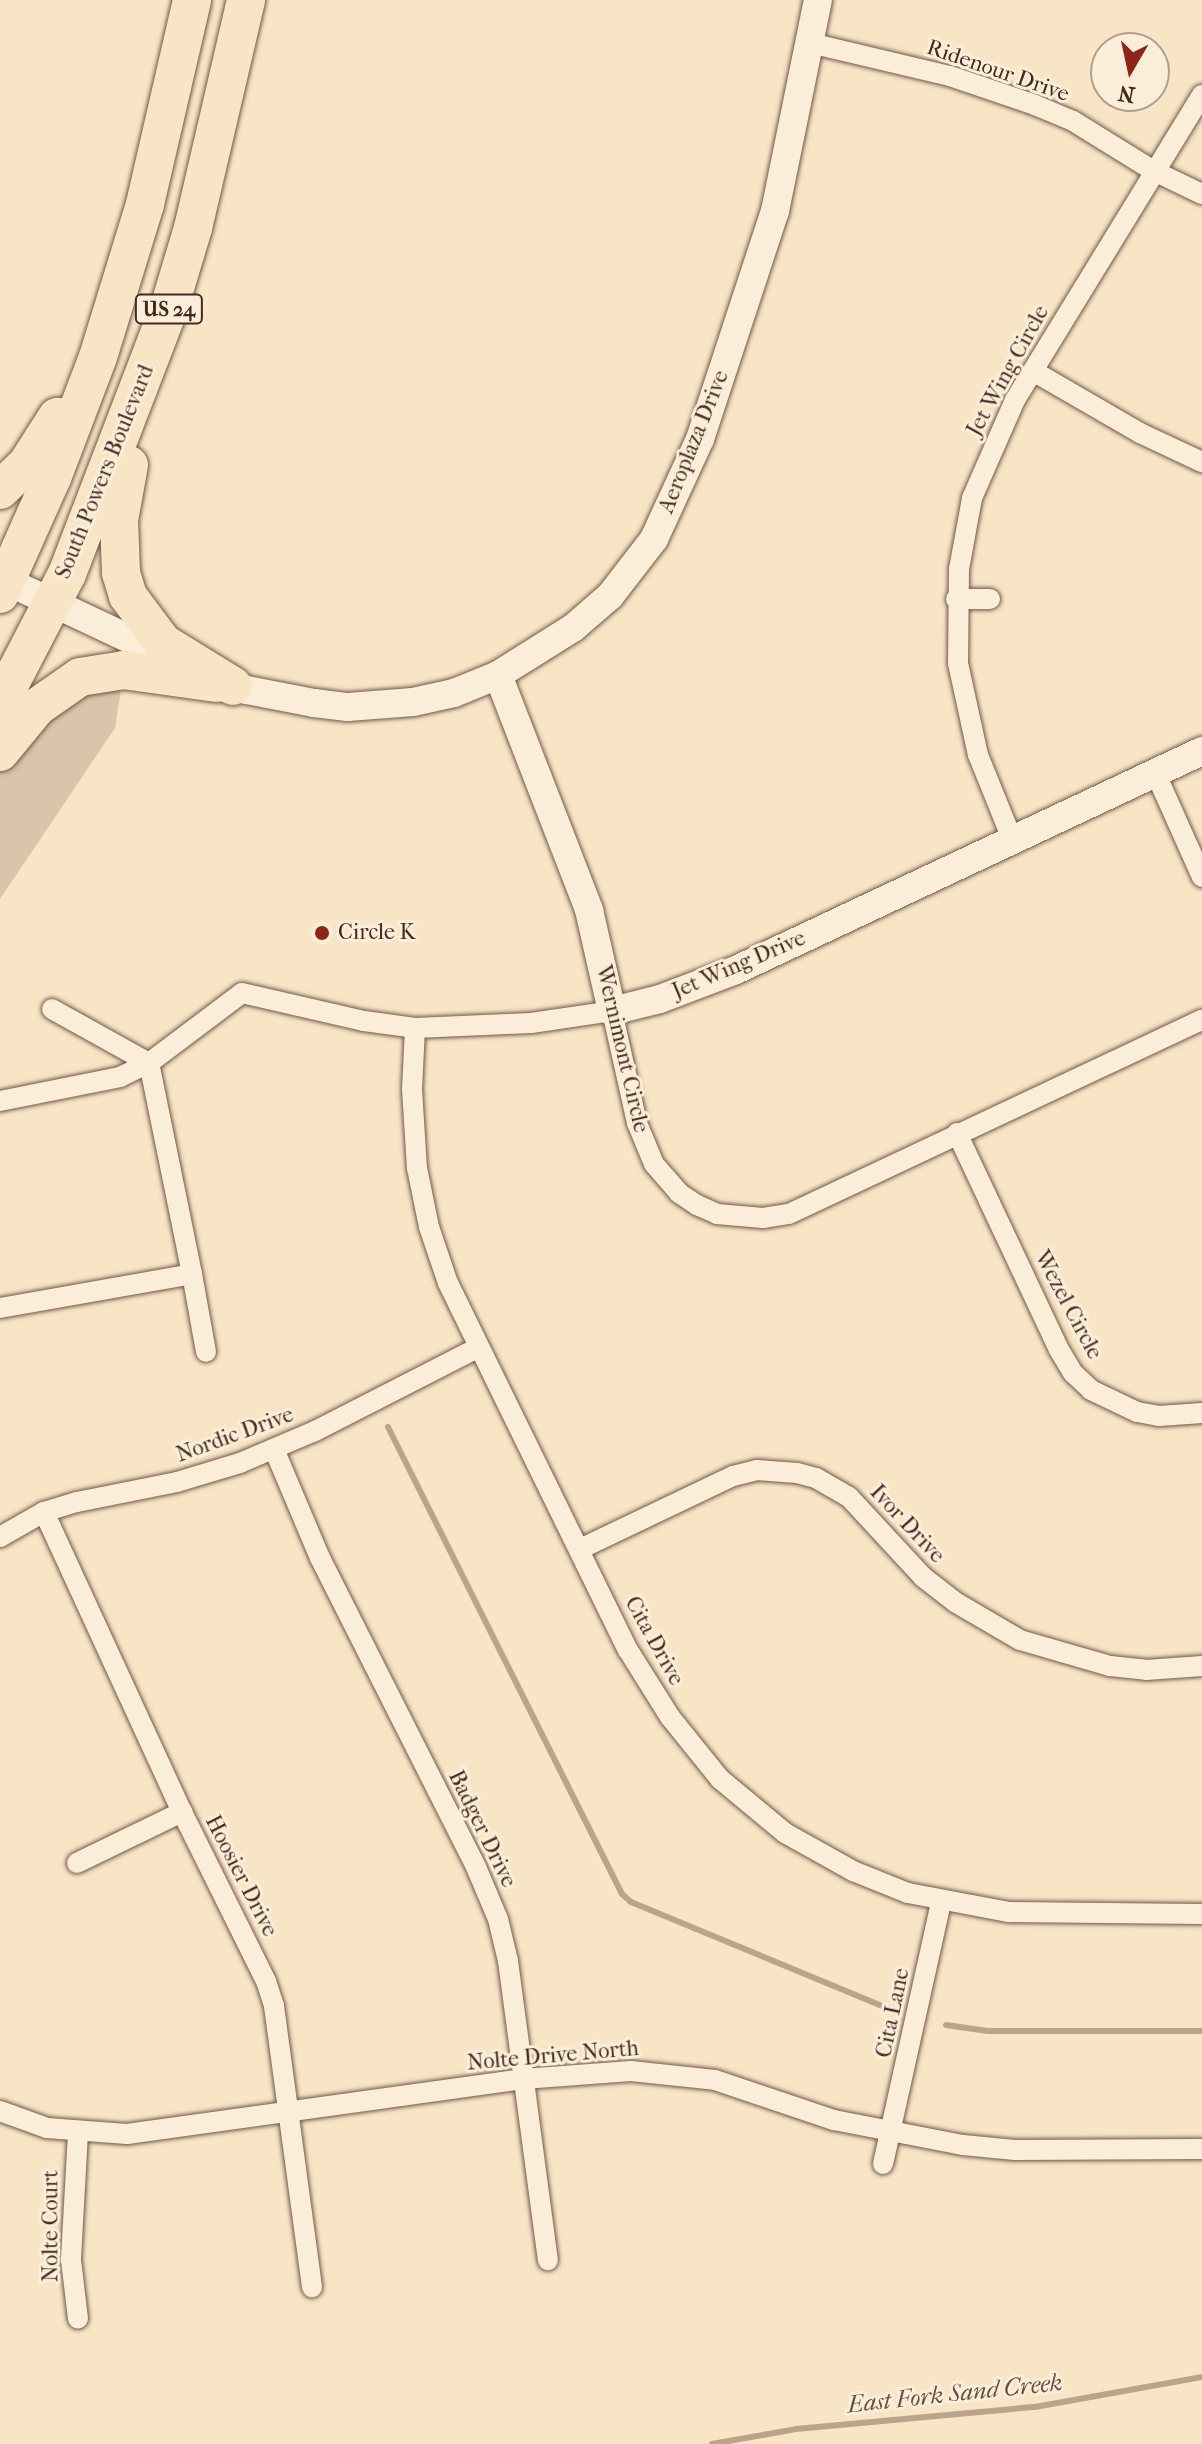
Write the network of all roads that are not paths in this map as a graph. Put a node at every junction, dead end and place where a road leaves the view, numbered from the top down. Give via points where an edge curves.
1 (192, 0) edge
2 (246, 0) edge
3 (818, 0) edge
4 (810, 43) junction
5 (1202, 95) edge
6 (1154, 171) junction
7 (1202, 194) edge
8 (126, 270) junction
9 (169, 308) junction
10 (1033, 371) junction
11 (1202, 462) edge
12 (0, 490) edge
13 (2, 584) edge
14 (956, 599) junction
15 (990, 599) dead end
16 (51, 605) junction
17 (498, 675) junction
18 (233, 686) junction
19 (0, 703) edge
20 (1202, 751) edge
21 (0, 752) edge
22 (1155, 772) junction
23 (1012, 839) junction
24 (1202, 877) edge
25 (52, 1009) dead end
26 (612, 1011) junction
27 (1202, 1020) edge
28 (415, 1028) junction
29 (149, 1063) junction
30 (0, 1101) edge
31 (957, 1133) junction
32 (192, 1274) junction
33 (0, 1308) edge
34 (477, 1348) junction
35 (206, 1352) dead end
36 (1202, 1413) edge
37 (274, 1449) junction
38 (44, 1512) junction
39 (0, 1537) edge
40 (580, 1549) junction
41 (1202, 1666) edge
42 (182, 1812) junction
43 (77, 1863) dead end
44 (941, 1902) junction
45 (1202, 1914) edge
46 (523, 2079) junction
47 (0, 2111) edge
48 (289, 2111) junction
49 (78, 2133) junction
50 (891, 2134) junction
51 (1202, 2149) edge
52 (883, 2164) dead end
53 (548, 2260) dead end
54 (312, 2287) dead end
55 (78, 2319) dead end

1 - 8 highway, US 24
2 - 9 highway, South Powers Boulevard / US 24
3 - 4 main road, Aeroplaza Drive
4 - 6 street, Ridenour Drive via 950,76 1035,105 1073,121
4 - 17 main road, Aeroplaza Drive via 764,249 700,439 672,504 654,539 610,596 573,628
5 - 6 street, Jet Wing Circle
6 - 7 street, Ridenour Drive
6 - 10 street, Jet Wing Circle
8 - 12 highway via 42,444
8 - 13 highway, US 24 via 52,478
9 - 16 highway, South Powers Boulevard / US 24 via 104,484
9 - 18 highway via 122,494 121,573 128,596 163,643
10 - 11 street
10 - 14 street, Jet Wing Circle via 999,431 972,498
13 - 16 main road, Aeroplaza Drive
14 - 15 street
14 - 23 street, Jet Wing Circle via 967,719
16 - 18 main road, Aeroplaza Drive
16 - 19 highway, South Powers Boulevard / US 24
17 - 18 main road, Aeroplaza Drive via 454,693 380,706 281,699
17 - 26 main road, Wernimont Circle via 589,910
18 - 21 highway via 124,670 80,677 37,707
20 - 22 main road, Jet Wing Drive
22 - 23 main road, Jet Wing Drive
22 - 24 street
23 - 26 main road, Jet Wing Drive via 736,970
25 - 29 street
26 - 28 street, Jet Wing Drive via 531,1023
26 - 31 street, Wernimont Circle via 644,1145 679,1193 717,1214 789,1214
27 - 31 street, Wernimont Circle
28 - 29 street, Jet Wing Drive via 242,993
28 - 34 street, Cita Drive via 417,1168 438,1254
29 - 30 street via 120,1077
29 - 32 street
31 - 36 street, Wezel Circle via 1073,1373 1091,1390 1137,1412
32 - 33 street
32 - 35 street
34 - 37 street, Nordic Drive
34 - 40 street, Cita Drive
37 - 38 street, Nordic Drive via 211,1473
37 - 46 street, Badger Drive via 351,1622 488,1894 508,1961
38 - 39 street, Nordic Drive
38 - 42 street, Hoosier Drive
40 - 41 street, Ivor Drive via 733,1476 757,1470 797,1473 849,1497 923,1577 1020,1640 1110,1666
40 - 44 street, Cita Drive via 651,1689 720,1779 761,1816 827,1858
42 - 43 street
42 - 48 street, Hoosier Drive via 266,1981
44 - 45 street, Cita Drive via 1020,1913
44 - 50 street, Cita Lane
46 - 48 street, Nolte Drive North
46 - 50 street, Nolte Drive North via 631,2071 689,2075
46 - 53 street, Badger Drive
47 - 49 street, Nolte Drive North
48 - 49 street, Nolte Drive North via 127,2134
48 - 54 street, Hoosier Drive
49 - 55 street, Nolte Court via 71,2260
50 - 51 street, Nolte Drive North via 1015,2150
50 - 52 street, Cita Lane

